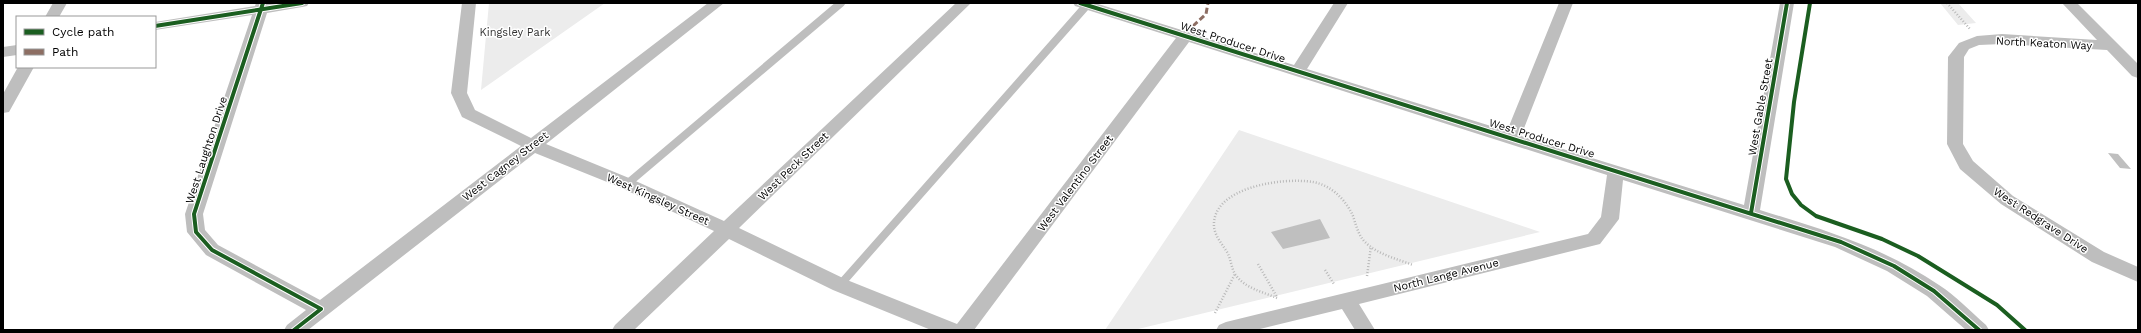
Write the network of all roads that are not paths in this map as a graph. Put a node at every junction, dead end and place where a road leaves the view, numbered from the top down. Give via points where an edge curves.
1 (60, 3) edge
2 (302, 3) edge
3 (469, 3) edge
4 (717, 3) edge
5 (841, 3) edge
6 (964, 3) edge
7 (1341, 3) edge
8 (1566, 3) edge
9 (1787, 3) edge
10 (2069, 3) edge
11 (1084, 4) edge
12 (262, 6) edge
13 (53, 16) edge
14 (156, 26) edge
15 (1973, 35) joint
16 (1186, 36) junction
17 (2112, 46) junction
18 (16, 50) edge
19 (3, 52) edge
20 (25, 68) edge
21 (1297, 72) junction
22 (2138, 73) edge
23 (3, 108) edge
24 (1512, 138) junction
25 (532, 145) junction
26 (1616, 171) junction
27 (627, 184) junction
28 (1751, 213) junction
29 (727, 230) junction
30 (2138, 275) edge
31 (840, 285) junction
32 (1346, 300) junction
33 (321, 309) junction
34 (294, 330) edge
35 (622, 330) edge
36 (951, 330) edge
37 (963, 330) edge
38 (1226, 330) edge
39 (1365, 330) edge
40 (1979, 330) edge

1 - 13 street
2 - 12 street
3 - 25 street, West Kingsley Street via 459,93 468,114
4 - 25 street, West Cagney Street
5 - 27 lane
6 - 29 street, West Peck Street
7 - 21 street
8 - 24 street
9 - 28 street, West Gable Street
10 - 17 street
11 - 16 street, West Producer Drive
11 - 31 lane
12 - 14 street
12 - 33 street, West Laughton Drive via 194,214 196,232 212,250
15 - 17 street, North Keaton Way
15 - 30 street, West Redgrave Drive via 1956,57 1955,144 1966,165 2007,200 2098,257
16 - 21 street, West Producer Drive
16 - 37 street, West Valentino Street
17 - 22 street
18 - 19 street
20 - 23 street
21 - 24 street, West Producer Drive
24 - 26 street, West Producer Drive
25 - 27 street, West Kingsley Street
25 - 33 street, West Cagney Street
26 - 28 street, West Producer Drive
26 - 32 street, North Lange Avenue via 1610,219 1594,239
27 - 29 street, West Kingsley Street
28 - 40 street, West Producer Drive via 1841,242 1894,266 1934,291
29 - 31 street, West Kingsley Street
29 - 35 street, West Peck Street
31 - 36 street, West Kingsley Street
32 - 38 street, North Lange Avenue
32 - 39 street
33 - 34 street, West Cagney Street

